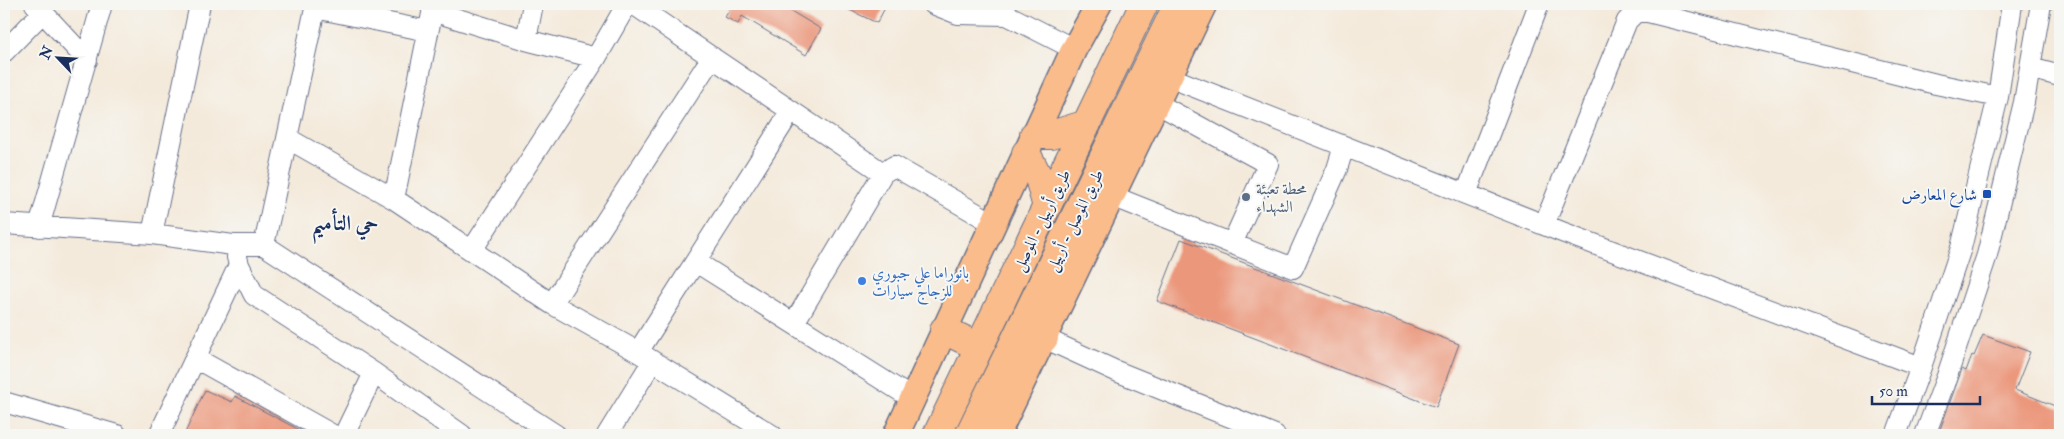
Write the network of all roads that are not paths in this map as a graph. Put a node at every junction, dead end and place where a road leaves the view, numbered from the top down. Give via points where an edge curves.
1 (102, 4) edge
2 (200, 4) edge
3 (533, 4) edge
4 (627, 4) edge
5 (633, 4) edge
6 (933, 4) edge
7 (1099, 4) edge
8 (1144, 4) edge
9 (1178, 4) edge
10 (1204, 4) edge
11 (1539, 4) edge
12 (2012, 4) edge
13 (2040, 4) edge
14 (315, 6) edge
15 (433, 7) edge
16 (39, 8) edge
17 (981, 9) edge
18 (428, 31) junction
19 (526, 40) junction
20 (1074, 49) junction
21 (4, 52) edge
22 (712, 57) junction
23 (596, 58) junction
24 (87, 60) junction
25 (2030, 68) junction
26 (2060, 76) edge
27 (1169, 77) junction
28 (1998, 96) junction
29 (1156, 104) junction
30 (791, 111) junction
31 (1087, 124) junction
32 (287, 138) junction
33 (1030, 144) junction
34 (1344, 146) junction
35 (883, 173) junction
36 (1466, 194) junction
37 (1112, 196) junction
38 (394, 199) junction
39 (1047, 207) junction
40 (993, 223) junction
41 (4, 224) edge
42 (1544, 225) junction
43 (40, 227) junction
44 (152, 234) junction
45 (1232, 244) junction
46 (264, 245) junction
47 (233, 246) junction
48 (1961, 248) junction
49 (472, 250) junction
50 (1987, 255) junction
51 (696, 262) junction
52 (239, 265) junction
53 (552, 304) junction
54 (794, 324) junction
55 (944, 330) junction
56 (1044, 338) junction
57 (979, 347) junction
58 (646, 357) junction
59 (196, 358) junction
60 (1921, 367) junction
61 (374, 373) junction
62 (988, 398) junction
63 (913, 399) junction
64 (4, 402) edge
65 (118, 435) edge
66 (159, 435) edge
67 (333, 435) edge
68 (344, 435) edge
69 (462, 435) edge
70 (556, 435) edge
71 (607, 435) edge
72 (772, 435) edge
73 (896, 435) edge
74 (936, 435) edge
75 (969, 435) edge
76 (997, 435) edge
77 (1275, 435) edge
78 (1896, 435) edge
79 (1925, 435) edge

1 - 24 street
2 - 44 street
3 - 19 street
4 - 23 street
5 - 22 street
6 - 17 street via 958,14
7 - 20 main road
8 - 31 highway, طريق أربيل - الموصل
9 - 62 highway, طريق الموصل - أربيل
10 - 27 main road
11 - 36 street
12 - 28 street
13 - 25 street
14 - 18 street
14 - 32 street
15 - 18 street
15 - 19 street
16 - 21 street
16 - 24 street
17 - 20 street via 1007,15
18 - 38 street
19 - 23 street
20 - 33 main road
22 - 30 street
22 - 53 street
23 - 49 street
24 - 43 street
25 - 26 street
25 - 50 street
27 - 29 main road
27 - 34 street
28 - 42 street via 1936,84 1644,11 1634,13 1627,21
28 - 48 street
29 - 37 main road
29 - 45 street via 1268,164
30 - 35 street
30 - 51 street
31 - 33 highway
31 - 39 highway, طريق أربيل - الموصل
32 - 38 street
32 - 46 street
33 - 39 highway
33 - 40 main road
34 - 36 street
34 - 45 street via 1293,268
35 - 40 street via 894,166
35 - 54 street
36 - 42 street
37 - 45 street
37 - 56 main road
38 - 49 street
39 - 57 highway, طريق أربيل - الموصل
40 - 55 main road
41 - 43 street
42 - 60 street
43 - 44 street
44 - 47 street
46 - 47 street
46 - 70 street
47 - 52 street
48 - 50 street
48 - 60 street
49 - 53 street
50 - 79 street
51 - 54 street
51 - 58 street
52 - 59 street
52 - 61 street via 254,295
53 - 58 street
54 - 63 street
55 - 57 highway
55 - 63 main road
56 - 62 highway
56 - 76 main road
56 - 77 street via 1116,371
57 - 74 highway, طريق أربيل - الموصل
58 - 71 street
58 - 72 street
59 - 66 street
59 - 67 street
60 - 78 street
61 - 68 street
61 - 69 street
62 - 75 highway, طريق الموصل - أربيل
63 - 73 main road
64 - 65 street

